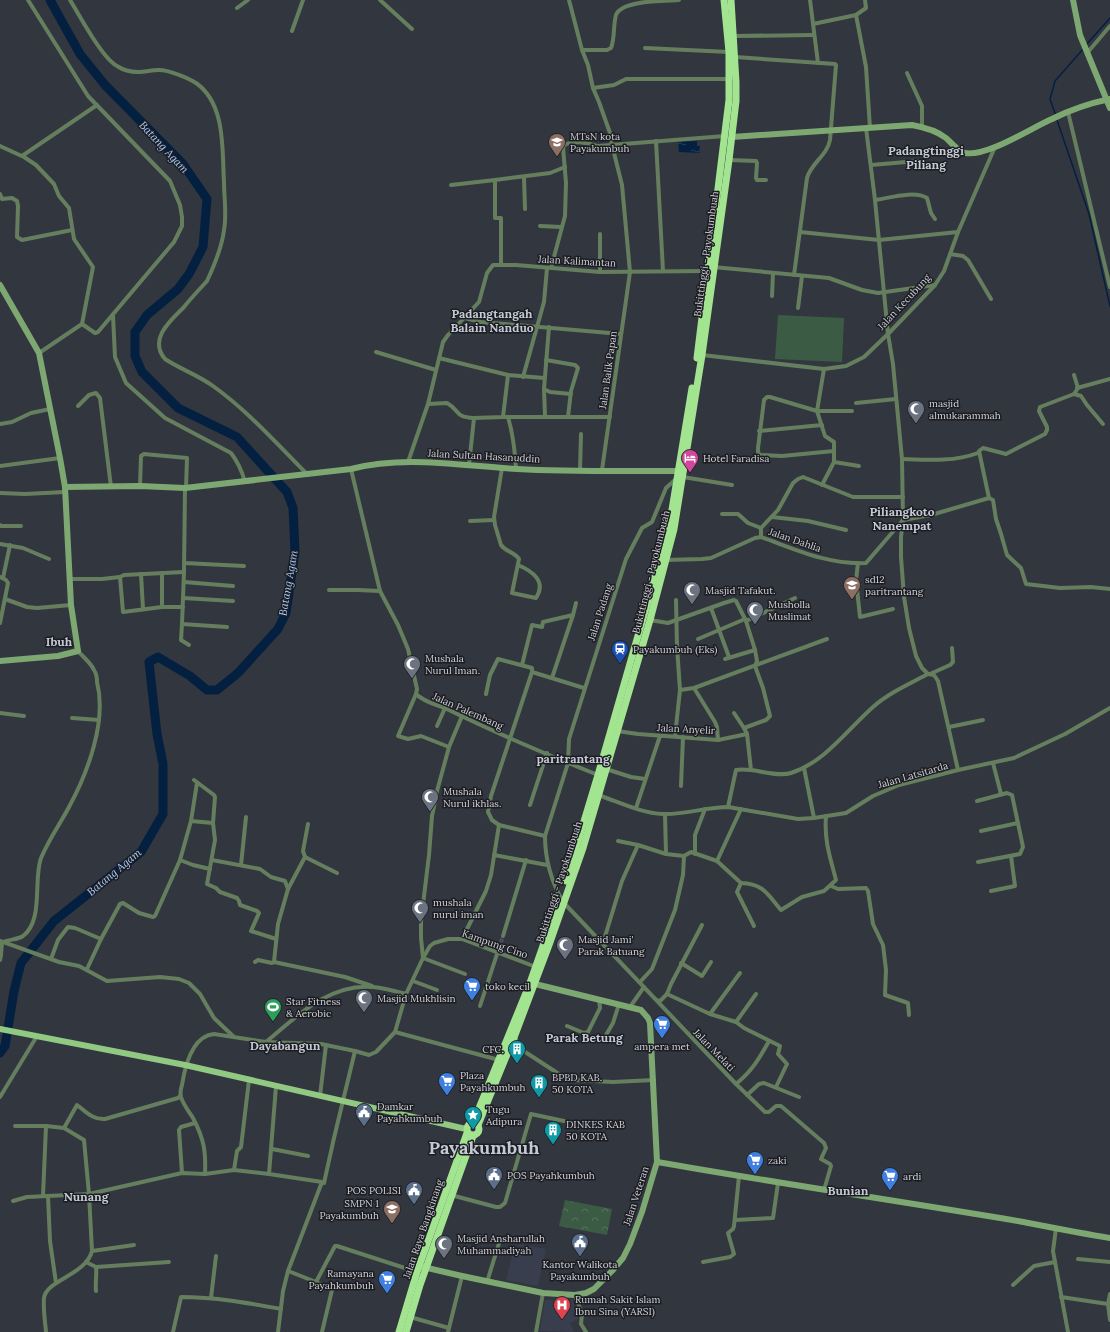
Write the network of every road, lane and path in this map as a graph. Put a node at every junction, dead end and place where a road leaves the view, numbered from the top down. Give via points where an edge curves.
1 (28, 0) edge
2 (70, 0) edge
3 (248, 0) edge
4 (303, 0) edge
5 (380, 0) edge
6 (569, 0) edge
7 (679, 0) edge
8 (724, 0) edge
9 (731, 0) edge
10 (810, 0) edge
11 (865, 0) edge
12 (1073, 0) edge
13 (238, 8) dead end
14 (856, 15) junction
15 (729, 18) junction
16 (813, 24) junction
17 (1110, 26) edge
18 (412, 29) dead end
19 (292, 31) dead end
20 (814, 35) junction
21 (734, 36) junction
22 (645, 48) dead end
23 (1086, 49) junction
24 (582, 50) junction
25 (729, 52) junction
26 (735, 57) junction
27 (818, 64) junction
28 (907, 73) dead end
29 (729, 79) junction
30 (592, 88) junction
31 (1108, 100) edge
32 (97, 105) junction
33 (1110, 108) edge
34 (1068, 112) junction
35 (922, 127) junction
36 (868, 128) junction
37 (831, 131) junction
38 (728, 136) junction
39 (656, 141) junction
40 (612, 145) junction
41 (0, 146) edge
42 (995, 147) junction
43 (22, 156) junction
44 (729, 160) junction
45 (918, 161) dead end
46 (871, 166) junction
47 (565, 167) junction
48 (524, 177) junction
49 (495, 180) junction
50 (766, 180) dead end
51 (451, 185) dead end
52 (0, 194) edge
53 (875, 200) junction
54 (525, 209) dead end
55 (935, 219) dead end
56 (540, 226) dead end
57 (561, 227) junction
58 (72, 230) junction
59 (800, 232) junction
60 (958, 232) junction
61 (600, 234) dead end
62 (879, 240) junction
63 (950, 254) junction
64 (501, 264) junction
65 (713, 266) junction
66 (549, 268) junction
67 (662, 271) junction
68 (707, 271) junction
69 (600, 272) junction
70 (630, 272) junction
71 (773, 273) junction
72 (794, 275) junction
73 (802, 276) junction
74 (0, 285) edge
75 (935, 285) junction
76 (1110, 287) edge
77 (884, 292) junction
78 (772, 296) dead end
79 (991, 299) dead end
80 (798, 308) dead end
81 (113, 315) junction
82 (704, 317) junction
83 (465, 318) junction
84 (82, 324) junction
85 (538, 326) junction
86 (549, 327) junction
87 (621, 334) junction
88 (888, 334) junction
89 (376, 352) dead end
90 (39, 354) junction
91 (702, 355) junction
92 (439, 358) junction
93 (546, 360) junction
94 (824, 369) junction
95 (436, 370) junction
96 (508, 375) junction
97 (1074, 375) dead end
98 (523, 377) junction
99 (544, 378) junction
100 (1110, 379) edge
101 (1077, 388) junction
102 (544, 389) junction
103 (571, 394) junction
104 (1074, 394) junction
105 (896, 399) junction
106 (856, 403) dead end
107 (428, 404) junction
108 (78, 406) dead end
109 (50, 409) junction
110 (817, 411) junction
111 (852, 411) dead end
112 (545, 416) junction
113 (506, 417) junction
114 (568, 417) junction
115 (610, 417) junction
116 (474, 418) junction
117 (0, 424) edge
118 (1102, 424) dead end
119 (822, 425) junction
120 (759, 431) junction
121 (581, 434) dead end
122 (834, 451) junction
123 (978, 453) junction
124 (60, 458) junction
125 (902, 459) junction
126 (408, 462) junction
127 (834, 462) junction
128 (469, 465) junction
129 (0, 466) edge
130 (859, 466) dead end
131 (502, 468) junction
132 (351, 469) junction
133 (516, 469) junction
134 (580, 470) junction
135 (602, 470) junction
136 (677, 471) junction
137 (308, 475) junction
138 (679, 478) junction
139 (245, 482) junction
140 (732, 485) dead end
141 (822, 485) junction
142 (140, 486) junction
143 (111, 487) junction
144 (185, 488) junction
145 (65, 489) junction
146 (0, 493) edge
147 (903, 497) junction
148 (989, 498) junction
149 (722, 514) dead end
150 (772, 518) junction
151 (494, 520) junction
152 (903, 520) junction
153 (470, 521) dead end
154 (0, 525) edge
155 (21, 526) dead end
156 (761, 528) junction
157 (846, 530) dead end
158 (761, 537) junction
159 (0, 544) edge
160 (10, 545) junction
161 (49, 559) dead end
162 (666, 560) junction
163 (184, 563) junction
164 (858, 563) junction
165 (518, 565) junction
166 (244, 566) dead end
167 (184, 572) junction
168 (141, 574) junction
169 (162, 574) junction
170 (120, 577) junction
171 (2, 578) edge
172 (69, 579) junction
173 (184, 582) junction
174 (233, 586) dead end
175 (1110, 589) edge
176 (329, 590) dead end
177 (380, 591) junction
178 (183, 598) junction
179 (795, 598) dead end
180 (5, 599) junction
181 (676, 600) dead end
182 (233, 601) dead end
183 (576, 603) dead end
184 (71, 605) junction
185 (162, 607) junction
186 (183, 608) junction
187 (711, 608) junction
188 (143, 609) junction
189 (893, 609) dead end
190 (573, 615) junction
191 (650, 620) junction
192 (676, 620) junction
193 (745, 620) junction
194 (0, 623) edge
195 (182, 624) junction
196 (228, 627) dead end
197 (719, 631) junction
198 (698, 639) dead end
199 (826, 639) dead end
200 (189, 645) dead end
201 (952, 648) dead end
202 (756, 650) junction
203 (78, 652) junction
204 (0, 661) edge
205 (522, 665) junction
206 (755, 666) junction
207 (532, 672) junction
208 (929, 674) junction
209 (552, 678) junction
210 (584, 688) junction
211 (694, 688) junction
212 (680, 690) junction
213 (416, 694) junction
214 (486, 694) dead end
215 (444, 708) junction
216 (1110, 708) edge
217 (734, 712) dead end
218 (0, 713) edge
219 (619, 713) junction
220 (24, 716) dead end
221 (462, 716) junction
222 (72, 718) dead end
223 (99, 720) junction
224 (982, 720) dead end
225 (437, 726) dead end
226 (949, 727) junction
227 (744, 728) junction
228 (617, 731) junction
229 (747, 734) junction
230 (660, 736) junction
231 (675, 736) junction
232 (683, 737) junction
233 (511, 739) junction
234 (718, 740) junction
235 (449, 747) junction
236 (547, 753) junction
237 (568, 763) junction
238 (993, 763) junction
239 (804, 768) junction
240 (606, 769) junction
241 (751, 770) junction
242 (958, 770) junction
243 (598, 775) junction
244 (645, 779) junction
245 (680, 786) dead end
246 (1001, 794) junction
247 (598, 795) junction
248 (977, 801) dead end
249 (530, 805) dead end
250 (636, 808) junction
251 (728, 808) junction
252 (705, 809) junction
253 (741, 809) junction
254 (665, 814) junction
255 (826, 816) junction
256 (246, 817) dead end
257 (814, 818) junction
258 (191, 821) junction
259 (213, 823) junction
260 (1018, 823) junction
261 (308, 824) dead end
262 (499, 825) junction
263 (981, 831) dead end
264 (545, 836) junction
265 (618, 841) dead end
266 (638, 845) junction
267 (666, 854) junction
268 (695, 854) junction
269 (494, 855) junction
270 (684, 856) junction
271 (1011, 856) junction
272 (305, 857) junction
273 (180, 860) junction
274 (212, 860) junction
275 (526, 860) junction
276 (717, 861) junction
277 (978, 862) dead end
278 (241, 865) junction
279 (547, 865) junction
280 (210, 869) junction
281 (337, 873) dead end
282 (740, 883) junction
283 (831, 886) junction
284 (288, 889) junction
285 (991, 891) dead end
286 (562, 900) junction
287 (702, 925) dead end
288 (754, 926) dead end
289 (504, 936) tunnel mouth
290 (101, 939) junction
291 (276, 939) junction
292 (462, 939) junction
293 (2, 942) edge
294 (603, 943) junction
295 (499, 950) junction
296 (423, 958) junction
297 (51, 959) junction
298 (0, 960) edge
299 (255, 962) dead end
300 (274, 962) junction
301 (711, 962) dead end
302 (681, 963) junction
303 (536, 966) junction
304 (87, 969) junction
305 (740, 973) dead end
306 (465, 974) dead end
307 (413, 981) junction
308 (640, 982) junction
309 (532, 983) junction
310 (372, 986) junction
311 (644, 987) junction
312 (436, 990) dead end
313 (406, 994) junction
314 (667, 994) junction
315 (756, 994) dead end
316 (654, 998) junction
317 (599, 999) junction
318 (619, 1004) junction
319 (480, 1006) dead end
320 (630, 1007) junction
321 (710, 1014) junction
322 (909, 1015) dead end
323 (736, 1022) junction
324 (567, 1026) dead end
325 (0, 1029) edge
326 (395, 1032) junction
327 (516, 1035) junction
328 (606, 1035) dead end
329 (37, 1036) junction
330 (234, 1037) junction
331 (769, 1041) junction
332 (266, 1042) junction
333 (326, 1044) junction
334 (355, 1051) junction
335 (499, 1060) junction
336 (185, 1065) junction
337 (249, 1080) junction
338 (654, 1080) junction
339 (736, 1084) junction
340 (276, 1086) junction
341 (776, 1087) junction
342 (747, 1095) junction
343 (180, 1096) junction
344 (320, 1096) junction
345 (0, 1097) edge
346 (799, 1097) dead end
347 (343, 1101) junction
348 (564, 1121) dead end
349 (195, 1123) junction
350 (475, 1124) junction
351 (15, 1126) dead end
352 (46, 1126) junction
353 (64, 1128) junction
354 (469, 1133) junction
355 (272, 1149) junction
356 (308, 1156) dead end
357 (657, 1162) junction
358 (234, 1170) junction
359 (182, 1173) junction
360 (204, 1174) junction
361 (270, 1174) junction
362 (739, 1176) junction
363 (322, 1182) junction
364 (778, 1183) junction
365 (824, 1190) junction
366 (89, 1194) junction
367 (449, 1194) junction
368 (43, 1196) junction
369 (48, 1196) junction
370 (13, 1201) dead end
371 (735, 1220) junction
372 (1056, 1228) junction
373 (1110, 1238) edge
374 (500, 1240) dead end
375 (134, 1245) dead end
376 (92, 1251) junction
377 (216, 1256) dead end
378 (1078, 1259) dead end
379 (86, 1262) junction
380 (169, 1262) dead end
381 (703, 1262) dead end
382 (1055, 1262) junction
383 (1110, 1262) edge
384 (96, 1267) junction
385 (421, 1269) junction
386 (288, 1270) junction
387 (462, 1276) junction
388 (316, 1282) junction
389 (487, 1282) junction
390 (56, 1283) junction
391 (1013, 1285) dead end
392 (96, 1291) dead end
393 (542, 1293) junction
394 (1110, 1294) edge
395 (575, 1295) junction
396 (1061, 1297) junction
397 (210, 1298) junction
398 (1109, 1304) edge
399 (281, 1309) junction
400 (410, 1317) junction
401 (1110, 1320) edge
402 (449, 1330) edge
403 (46, 1332) edge
404 (173, 1332) edge
405 (278, 1332) edge
406 (322, 1332) edge
407 (399, 1332) edge
408 (406, 1332) edge
409 (536, 1332) edge
410 (586, 1332) edge
411 (1068, 1332) edge

1 - 32 street via 88,96
2 - 137 street via 94,40 117,66 136,72 165,71 191,80 202,88 215,109 222,144 226,213 224,231 207,282 166,325 159,340 159,348 165,359 212,385 255,422
3 - 13 street
4 - 19 street
5 - 18 street
6 - 24 street, Jalan Balik Papan
7 - 24 street via 636,2 620,9 616,14 610,48
8 - 15 highway, Bukittinggi - Payokumbuah
9 - 15 highway, Bukittinggi - Payokumbuah
10 - 16 street
11 - 14 street via 866,8
12 - 23 street via 1080,35
14 - 16 street
14 - 36 street via 866,67
15 - 21 highway, Bukittinggi - Payokumbuah
15 - 25 highway, Bukittinggi - Payokumbuah
16 - 20 street
17 - 23 street
20 - 21 street
20 - 27 street
21 - 26 highway, Bukittinggi - Payokumbuah
22 - 25 street
23 - 31 street
24 - 30 street, Jalan Balik Papan
25 - 29 highway, Bukittinggi - Payokumbuah
26 - 27 street
26 - 38 highway, Bukittinggi - Payokumbuah via 736,101
27 - 37 street via 836,66
28 - 35 street via 922,106
29 - 30 street via 626,79 614,85
29 - 38 highway, Bukittinggi - Payokumbuah
30 - 40 street, Jalan Balik Papan via 610,133
31 - 33 street
31 - 34 street
32 - 43 street
32 - 81 street via 170,181 182,217 182,226 174,242
34 - 42 street
34 - 76 street
35 - 36 street via 899,125
35 - 42 street via 946,138 964,153
36 - 37 street
36 - 46 street
37 - 38 street
37 - 59 street via 827,150 808,173
38 - 39 street
38 - 44 highway, Bukittinggi - Payokumbuah
38 - 68 highway, Bukittinggi - Payokumbuah
39 - 40 street
39 - 67 street
40 - 47 street via 568,143 563,147
40 - 70 street, Jalan Balik Papan via 622,185
41 - 43 street
42 - 60 street, Jalan Kecubung
43 - 58 street via 54,184 68,208
44 - 50 street via 756,161 757,180
44 - 65 highway, Bukittinggi - Payokumbuah
45 - 46 street
46 - 53 street
47 - 48 street via 550,173
47 - 57 street via 565,216
48 - 49 street
48 - 54 street
49 - 51 street
49 - 64 street via 495,218 501,218
52 - 58 street via 2,199 12,198 18,206 19,239
53 - 55 street via 909,194 924,196
53 - 62 street
56 - 57 street
57 - 66 street
58 - 84 street via 74,239 93,267
59 - 62 street
59 - 72 street
60 - 62 street
60 - 63 street, Jalan Kecubung
61 - 69 street
62 - 77 street
63 - 75 street, Jalan Kecubung via 944,271
63 - 79 street via 963,256 968,260
64 - 66 street, Jalan Kalimantan
64 - 83 street via 493,265 487,273 479,302
65 - 71 street
65 - 82 highway, Bukittinggi - Payokumbuah
66 - 69 street, Jalan Kalimantan
66 - 85 street
67 - 68 street, Jalan Kalimantan
67 - 70 street, Jalan Kalimantan
68 - 82 highway, Bukittinggi - Payokumbuah
69 - 70 street, Jalan Kalimantan
70 - 87 street, Jalan Balik Papan
71 - 72 street
71 - 78 street
72 - 73 street
73 - 77 street via 829,278 862,290
73 - 80 street
74 - 90 street
75 - 77 street
75 - 88 street, Jalan Kecubung
77 - 88 street
81 - 84 street via 95,333
81 - 139 street via 115,357 126,383 165,418 231,453 241,468
82 - 91 highway, Bukittinggi - Payokumbuah
82 - 136 highway, Bukittinggi - Payokumbuah
83 - 85 street via 481,322
83 - 92 street via 443,342
84 - 90 street
85 - 86 street
85 - 98 street
86 - 87 street
86 - 93 street
87 - 115 street, Jalan Balik Papan
88 - 94 street, Jalan Kecubung via 859,360 846,366
88 - 105 street
89 - 95 street
90 - 109 street
91 - 94 street, Jalan Kecubung
91 - 138 highway, Bukittinggi - Payokumbuah
92 - 95 street
92 - 96 street
93 - 99 street
93 - 103 street via 578,367
94 - 110 street
95 - 107 street
96 - 98 street
96 - 113 street
97 - 101 street
98 - 99 street
99 - 102 street
100 - 101 street
101 - 104 street
102 - 103 street
102 - 112 street
103 - 114 street
104 - 118 street via 1081,396
104 - 123 street via 1040,407 1039,411 1047,427 1045,434 1009,454 983,448
105 - 106 street
105 - 125 street
107 - 116 street via 447,403 461,416
107 - 126 street
108 - 143 street via 92,394 96,393 100,398
109 - 117 street via 31,412 12,422
109 - 124 street
110 - 111 street
110 - 119 street
110 - 120 street via 767,397 764,400
112 - 113 street
112 - 114 street
113 - 116 street
113 - 133 street via 513,439
114 - 115 street
115 - 135 street, Jalan Balik Papan
116 - 128 street
119 - 120 street
119 - 122 street via 825,436 834,442
120 - 122 street via 760,455 782,456
121 - 134 street
122 - 127 street
123 - 125 street via 948,460
123 - 148 street
124 - 129 street
124 - 145 street
125 - 147 street
126 - 128 street, Jalan Sultan Hasanuddin
126 - 132 street, Jalan Sultan Hasanuddin
127 - 130 street
127 - 141 street
128 - 131 street, Jalan Sultan Hasanuddin
131 - 133 street, Jalan Sultan Hasanuddin
131 - 151 street
132 - 137 street, Jalan Sultan Hasanuddin
132 - 177 street
133 - 134 street, Jalan Sultan Hasanuddin
134 - 135 street, Jalan Sultan Hasanuddin
135 - 136 street, Jalan Sultan Hasanuddin
136 - 138 highway, Bukittinggi - Payokumbuah
137 - 139 street, Jalan Sultan Hasanuddin
138 - 140 street
138 - 162 highway, Bukittinggi - Payokumbuah via 674,529
138 - 210 street, Jalan Padang via 666,488 652,522 642,528 626,559
138 - 219 highway, Bukittinggi - Payokumbuah
139 - 144 street, Jalan Sultan Hasanuddin
141 - 147 street via 853,497
141 - 150 street via 798,478
142 - 143 street, Jalan Sultan Hasanuddin
142 - 144 street, Jalan Sultan Hasanuddin
142 - 144 street via 141,456 144,454 186,458
143 - 145 street, Jalan Sultan Hasanuddin
144 - 163 street
145 - 146 street via 25,494
145 - 172 street
147 - 152 street
148 - 152 street via 931,515
148 - 175 street via 994,500 996,519 1007,555 1021,568 1026,584
149 - 156 street via 738,514 748,523
150 - 156 street
150 - 157 street via 808,521
151 - 153 street
151 - 165 street via 501,545 517,556
152 - 164 street via 866,563
152 - 208 street via 901,557 906,610 916,656 922,668
154 - 155 street
156 - 158 street
158 - 162 street, Jalan Dahlia via 711,558
158 - 164 street, Jalan Dahlia via 805,554
159 - 160 street
160 - 161 street via 31,550
160 - 171 street
162 - 191 highway, Bukittinggi - Payokumbuah
163 - 166 street
163 - 167 street
164 - 189 street via 856,580 860,617
165 - 165 street via 512,593 536,598 536,575
167 - 169 street
167 - 173 street
168 - 169 street
168 - 170 street
168 - 188 street
169 - 185 street
170 - 172 street
170 - 188 street via 123,612
171 - 180 street via 8,583
172 - 184 street
173 - 174 street
173 - 178 street
176 - 177 street
177 - 213 street via 408,649
178 - 182 street
178 - 186 street
179 - 193 street
180 - 184 street via 37,608
180 - 194 street
181 - 192 street
183 - 190 street
184 - 203 street
185 - 186 street
185 - 188 street
186 - 195 street
187 - 192 street
187 - 193 street via 734,600 738,603
187 - 197 street
190 - 205 street via 543,622 542,627 532,625
190 - 209 street
191 - 192 street via 668,623
191 - 219 highway, Bukittinggi - Payokumbuah
192 - 212 street
193 - 197 street
193 - 202 street
195 - 196 street
195 - 200 street via 180,640
197 - 198 street
197 - 202 street via 727,658
199 - 206 street
201 - 208 street via 953,662
202 - 206 street
203 - 204 street
203 - 223 street via 94,670 100,690
205 - 207 street via 532,668
205 - 214 street via 498,658 490,675
206 - 211 street
206 - 227 street via 770,716
207 - 209 street
207 - 233 street
208 - 226 street via 936,676 938,681
208 - 239 street via 880,702 826,752
209 - 210 street
210 - 237 street, Jalan Padang via 569,739
211 - 212 street
211 - 234 street via 715,722
212 - 231 street
213 - 215 street, Jalan Palembang
213 - 235 street via 398,736 408,739 421,736
215 - 221 street, Jalan Palembang
215 - 225 street
216 - 238 street, Jalan Latsitarda via 1065,734 1014,758
217 - 227 street
218 - 220 street
219 - 228 highway, Bukittinggi - Payokumbuah
219 - 243 highway, Bukittinggi - Payokumbuah
221 - 233 street, Jalan Palembang
221 - 235 street
222 - 223 street
223 - 293 street via 85,771 40,860 34,920 22,937
224 - 226 street
226 - 242 street
227 - 229 street
228 - 230 street, Jalan Anyelir
228 - 240 highway, Bukittinggi - Payokumbuah
229 - 234 street, Jalan Anyelir
229 - 241 street
230 - 231 street, Jalan Anyelir
230 - 244 street
231 - 232 street, Jalan Anyelir
232 - 234 street, Jalan Anyelir
232 - 245 street
233 - 236 street, Jalan Palembang
233 - 262 street via 488,812 492,820
235 - 296 street via 432,816 421,921
236 - 237 street, Jalan Palembang
236 - 249 street
237 - 243 street, Jalan Palembang
237 - 264 street, Jalan Padang
238 - 242 street, Jalan Latsitarda
238 - 246 street
239 - 241 street via 784,774
239 - 257 street
240 - 244 street
240 - 247 highway, Bukittinggi - Payokumbuah
241 - 251 street via 736,771
242 - 255 street, Jalan Latsitarda via 899,785 873,796 850,811
243 - 286 highway, Bukittinggi - Payokumbuah
244 - 250 street
246 - 248 street
246 - 260 street via 1012,795
247 - 250 street, Jalan Latsitarda
247 - 286 highway, Bukittinggi - Payokumbuah via 583,848
250 - 254 street, Jalan Latsitarda
251 - 252 street, Jalan Latsitarda
251 - 253 street, Jalan Latsitarda
252 - 254 street, Jalan Latsitarda
252 - 268 street via 695,835
253 - 257 street, Jalan Latsitarda via 798,819
253 - 276 street
254 - 267 street
255 - 257 street, Jalan Latsitarda
255 - 283 street via 827,847 836,880
256 - 278 street
258 - 259 street
258 - 259 street via 196,781 215,797
258 - 273 street
259 - 274 street via 215,840
260 - 263 street
260 - 271 street via 1023,847 1020,854
261 - 272 street via 303,851
262 - 264 street
262 - 269 street
264 - 279 street, Jalan Padang
265 - 266 street
266 - 267 street
266 - 294 street via 622,881
267 - 270 street
268 - 270 street via 691,852
268 - 276 street
269 - 275 street
269 - 292 street via 492,875 486,891
270 - 308 street via 683,875 675,910 652,969
271 - 277 street
271 - 285 street via 1015,886
272 - 281 street
272 - 284 street
273 - 280 street
273 - 290 street via 154,916 139,913 123,903 120,904
274 - 278 street
274 - 280 street
275 - 279 street
275 - 289 street
276 - 282 street
278 - 284 street via 263,870 285,881
279 - 286 street, Jalan Padang
280 - 291 street via 207,884 237,898 240,905 257,911 252,931
282 - 283 street via 761,887 781,910 802,897 824,891
282 - 288 street via 737,892
283 - 322 street via 838,889 866,888 868,891 873,924 884,952 885,995 908,1003
284 - 291 street
286 - 294 street, Jalan Melati
286 - 303 highway, Bukittinggi - Payokumbuah
286 - 309 highway, Bukittinggi - Payokumbuah
287 - 302 street
290 - 297 street via 68,927 58,940
290 - 304 street
291 - 300 street
292 - 295 street, Kampung Cino
292 - 296 street, Kampung Cino via 434,943
293 - 297 street
293 - 298 street
294 - 308 street, Jalan Melati
295 - 303 street, Kampung Cino
295 - 319 street
296 - 306 street
296 - 307 street, Kampung Cino
297 - 304 street
299 - 300 street
300 - 310 street via 345,977
301 - 302 street via 703,976
302 - 314 street
303 - 309 highway, Bukittinggi - Payokumbuah
304 - 330 street via 107,981 160,977 189,983 200,994 214,1018
305 - 321 street
307 - 312 street
307 - 313 street, Kampung Cino
308 - 311 street, Jalan Melati
309 - 317 street, Jalan Veteran
309 - 327 highway, Bukittinggi - Payokumbuah
309 - 335 highway, Bukittinggi - Payokumbuah
310 - 313 street
310 - 332 street via 352,988 314,1002
311 - 316 street, Jalan Melati
311 - 320 street
313 - 326 street, Kampung Cino
314 - 316 street via 659,1002
314 - 321 street
315 - 323 street
316 - 339 street, Jalan Melati
317 - 318 street, Jalan Veteran
317 - 324 street via 600,1008 588,1032 584,1033
318 - 320 street, Jalan Veteran
318 - 328 street
320 - 338 street, Jalan Veteran via 640,1010 650,1023
321 - 323 street
323 - 331 street
325 - 329 main road
326 - 334 street, Kampung Cino via 376,1052 369,1055
326 - 335 street
327 - 338 street via 516,1046 562,1076 574,1080
327 - 350 highway, Bukittinggi - Payokumbuah
329 - 336 main road
329 - 345 street
330 - 332 street, Kampung Cino
330 - 336 street, Kampung Cino via 207,1035 197,1043
331 - 339 street via 757,1063
331 - 341 street via 780,1046 778,1054 787,1063
332 - 333 street, Kampung Cino
333 - 334 street, Kampung Cino
333 - 344 street
334 - 347 street
335 - 350 highway, Bukittinggi - Payokumbuah
336 - 337 main road
336 - 343 street, Kampung Cino
337 - 340 main road
337 - 358 street via 241,1147 237,1151
338 - 357 street, Jalan Veteran
339 - 342 street, Jalan Melati
340 - 344 main road
340 - 355 street
341 - 342 street via 761,1083
341 - 346 street
342 - 365 street, Jalan Melati via 766,1112 776,1106 783,1107 824,1143 826,1148 822,1159 831,1166
343 - 349 street
343 - 353 street via 105,1119 90,1116 77,1105
344 - 347 main road
347 - 354 main road
347 - 363 street via 324,1183
348 - 367 street via 532,1114 530,1116 502,1206 496,1208
349 - 359 street via 179,1130
349 - 360 street via 206,1154
350 - 354 highway via 467,1125
350 - 354 highway, Jalan Raya Bangkinang via 479,1131 477,1134
351 - 352 street
352 - 353 street
352 - 368 street
353 - 366 street via 84,1140
354 - 367 highway, Jalan Raya Bangkinang
355 - 356 street
355 - 361 street
357 - 362 street
357 - 395 street, Jalan Veteran via 642,1212 623,1258 594,1289
358 - 360 street
358 - 361 street
359 - 360 street
359 - 366 street
361 - 363 street
362 - 364 street
362 - 371 street
363 - 386 street
364 - 365 street
364 - 371 street via 772,1218
365 - 372 street
366 - 369 street
366 - 376 street
367 - 385 highway, Jalan Raya Bangkinang
368 - 369 street
368 - 370 street
369 - 390 street via 50,1241
371 - 381 street via 733,1229 728,1232 733,1256
372 - 373 street
372 - 382 street via 1053,1251
374 - 389 street
375 - 376 street
376 - 379 street
377 - 397 street
378 - 383 street
379 - 384 street
379 - 390 street via 76,1272
380 - 384 street
382 - 391 street via 1034,1266
382 - 396 street
384 - 392 street
385 - 387 street, Jalan Veteran
385 - 388 street via 335,1246
385 - 400 highway, Jalan Raya Bangkinang
385 - 407 highway, Jalan Raya Bangkinang
386 - 388 street
386 - 399 street
387 - 389 street, Jalan Veteran
387 - 402 street
388 - 406 street via 332,1290
389 - 393 street, Jalan Veteran
390 - 403 street via 44,1296
393 - 395 street, Jalan Veteran
393 - 409 street
394 - 398 street
395 - 410 street via 582,1314 581,1324
396 - 398 street
396 - 411 street
397 - 399 street
397 - 404 street via 181,1297
398 - 401 street
399 - 405 street
400 - 402 street
400 - 408 highway, Jalan Raya Bangkinang

